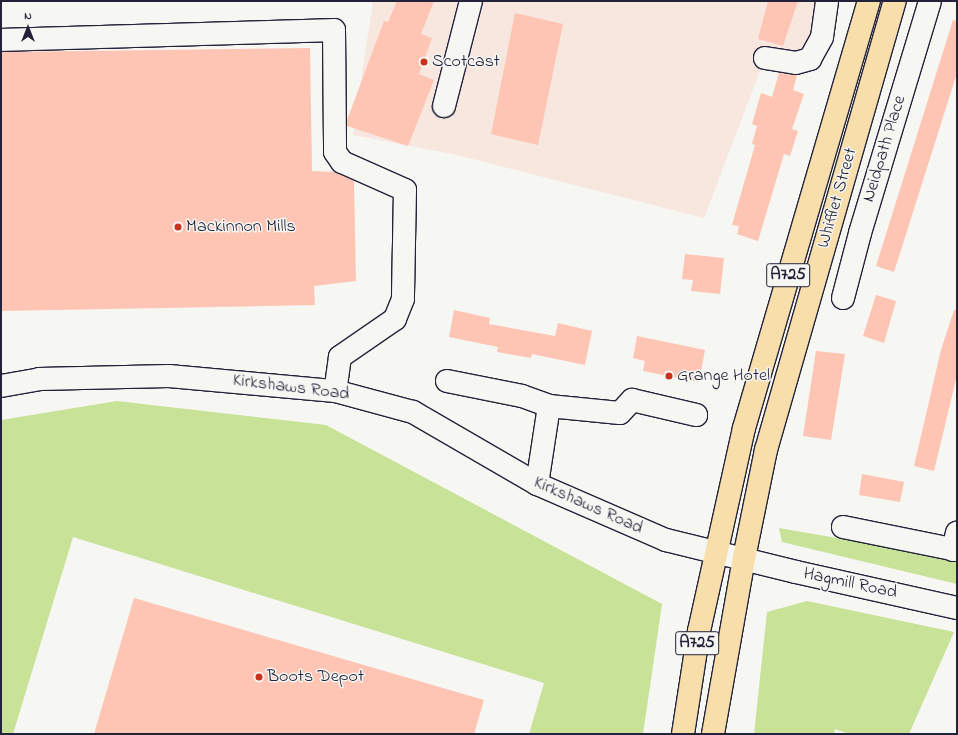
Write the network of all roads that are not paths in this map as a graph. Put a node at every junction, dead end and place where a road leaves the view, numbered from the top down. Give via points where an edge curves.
1 (471, 1) edge
2 (827, 1) edge
3 (869, 1) edge
4 (895, 1) edge
5 (930, 1) edge
6 (1, 40) edge
7 (765, 58) dead end
8 (444, 106) dead end
9 (843, 298) dead end
10 (447, 381) dead end
11 (1, 386) edge
12 (334, 391) junction
13 (548, 406) junction
14 (696, 416) dead end
15 (537, 484) junction
16 (844, 527) dead end
17 (956, 544) edge
18 (715, 552) junction
19 (744, 558) junction
20 (957, 608) edge
21 (715, 730) edge
22 (683, 734) edge

1 - 8 street
2 - 7 street via 822,37 810,58 796,62
3 - 18 main road, Whifflet Street / A725 via 744,428
4 - 19 main road, Whifflet Street / A725 via 769,439
5 - 9 street, Neidpath Place
6 - 12 street via 334,30 334,152 342,162 405,190 403,299 394,319 340,357
10 - 13 street via 522,396
11 - 12 street, Kirkshaws Road via 39,379 169,376
12 - 15 street, Kirkshaws Road via 413,412
13 - 14 street via 620,413 632,400
13 - 15 street
15 - 18 street, Kirkshaws Road via 666,540
16 - 17 street
18 - 19 street, Kirkshaws Road
18 - 22 main road, A725 via 699,631
19 - 20 street, Hagmill Road
19 - 21 main road, A725

